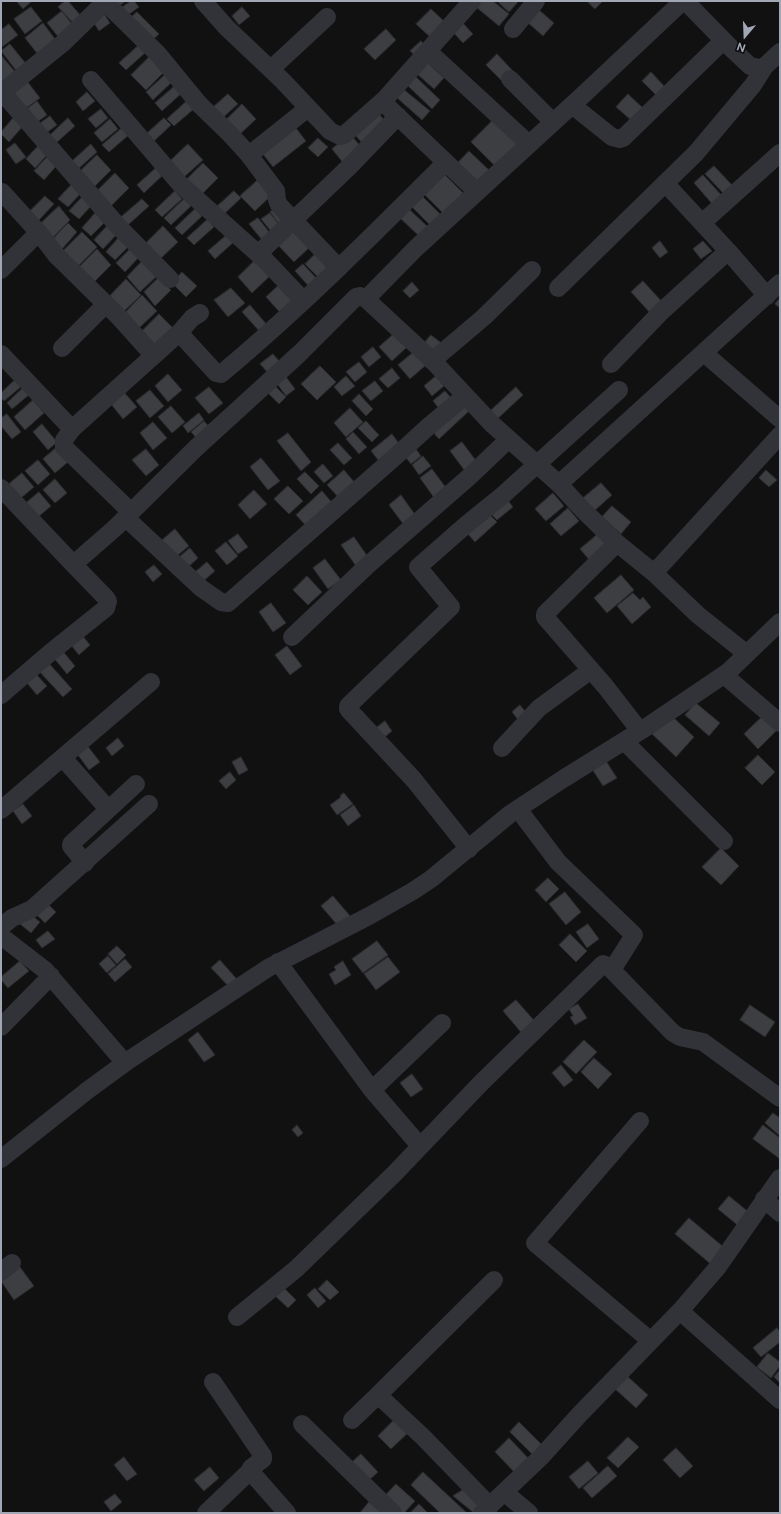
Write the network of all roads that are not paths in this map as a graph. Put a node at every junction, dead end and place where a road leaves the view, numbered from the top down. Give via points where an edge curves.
1 (105, 1) edge
2 (202, 1) edge
3 (472, 1) edge
4 (536, 1) edge
5 (684, 1) edge
6 (326, 17) dead end
7 (513, 29) dead end
8 (723, 41) junction
9 (428, 51) junction
10 (780, 52) edge
11 (765, 66) junction
12 (271, 70) junction
13 (510, 79) dead end
14 (91, 80) dead end
15 (2, 92) edge
16 (382, 102) junction
17 (572, 105) junction
18 (308, 108) junction
19 (398, 116) junction
20 (553, 122) junction
21 (529, 144) junction
22 (780, 153) edge
23 (249, 155) junction
24 (446, 162) junction
25 (665, 183) junction
26 (3, 187) edge
27 (477, 192) junction
28 (294, 220) junction
29 (702, 223) junction
30 (40, 234) junction
31 (728, 251) junction
32 (258, 254) junction
33 (339, 268) junction
34 (1, 270) edge
35 (532, 270) dead end
36 (170, 279) dead end
37 (780, 283) edge
38 (558, 288) dead end
39 (768, 296) junction
40 (366, 299) junction
41 (304, 301) junction
42 (106, 304) junction
43 (200, 313) dead end
44 (180, 332) junction
45 (62, 348) dead end
46 (704, 353) junction
47 (1, 354) edge
48 (153, 355) junction
49 (432, 361) junction
50 (610, 364) dead end
51 (619, 390) dead end
52 (465, 396) junction
53 (780, 420) edge
54 (72, 429) junction
55 (780, 435) edge
56 (509, 439) junction
57 (537, 464) junction
58 (559, 484) junction
59 (1, 488) edge
60 (128, 515) junction
61 (617, 543) junction
62 (75, 566) junction
63 (654, 573) junction
64 (780, 622) edge
65 (292, 637) dead end
66 (747, 654) junction
67 (591, 670) junction
68 (724, 674) junction
69 (151, 682) dead end
70 (1, 695) edge
71 (780, 723) edge
72 (640, 731) junction
73 (624, 741) junction
74 (502, 748) dead end
75 (63, 758) junction
76 (136, 784) dead end
77 (149, 804) dead end
78 (108, 809) junction
79 (518, 809) junction
80 (1, 810) edge
81 (724, 841) dead end
82 (469, 849) junction
83 (85, 862) junction
84 (1, 927) edge
85 (1, 936) edge
86 (278, 962) junction
87 (612, 970) junction
88 (50, 976) junction
89 (3, 1020) edge
90 (442, 1023) dead end
91 (125, 1063) junction
92 (372, 1090) junction
93 (780, 1098) edge
94 (640, 1121) dead end
95 (420, 1146) junction
96 (1, 1159) edge
97 (780, 1178) edge
98 (764, 1199) junction
99 (780, 1213) edge
100 (494, 1280) dead end
101 (680, 1311) junction
102 (237, 1317) dead end
103 (652, 1341) junction
104 (213, 1382) dead end
105 (378, 1395) junction
106 (780, 1400) edge
107 (352, 1420) dead end
108 (302, 1424) dead end
109 (251, 1470) junction
110 (504, 1492) junction
111 (486, 1509) edge
112 (206, 1513) edge
113 (287, 1513) edge
114 (393, 1513) edge
115 (529, 1513) edge

1 - 15 street via 63,43
1 - 23 street via 158,54 200,104
2 - 12 street
3 - 9 street
4 - 7 street
5 - 8 street
5 - 17 street
6 - 12 street
8 - 11 street via 750,66
8 - 17 street via 623,138 612,137
9 - 16 street
9 - 21 street
10 - 11 street
11 - 25 street via 753,85 696,153
12 - 18 street
13 - 20 street
14 - 32 street via 180,184
15 - 36 street via 117,225
16 - 18 street via 340,136 330,131
16 - 19 street
17 - 20 street
18 - 23 street
19 - 24 street
19 - 28 street
20 - 21 street
21 - 27 street
22 - 29 street
23 - 28 street via 276,191 279,204
24 - 27 street
24 - 33 street
25 - 29 street
25 - 38 street
26 - 30 street
27 - 40 street via 416,248
28 - 32 street
28 - 33 street
29 - 31 street
30 - 34 street
30 - 42 street via 56,255
31 - 39 street
31 - 50 street via 662,311
32 - 41 street
33 - 41 street
35 - 49 street via 484,317
37 - 39 street
39 - 46 street
40 - 49 street
40 - 60 street via 363,296 356,297
41 - 44 street via 221,374 216,373
42 - 45 street
42 - 48 street
43 - 44 street
44 - 48 street
46 - 53 street
46 - 58 street
47 - 54 street
48 - 54 street
49 - 52 street
51 - 57 street
52 - 56 street
52 - 60 street via 228,603 221,602 201,588
54 - 60 street via 65,438 64,447
55 - 63 street
56 - 57 street
56 - 65 street
57 - 58 street
57 - 82 street via 418,568 451,607 347,708 418,784
58 - 61 street
59 - 62 street
60 - 62 street via 76,562
61 - 63 street
61 - 67 street via 544,615
62 - 70 street via 106,598 106,608
63 - 66 street via 698,615
64 - 66 street
66 - 68 street
67 - 72 street
67 - 74 street via 539,708
68 - 71 street
68 - 72 street
69 - 75 street
72 - 73 street
73 - 79 street
73 - 81 street
75 - 78 street
75 - 80 street
76 - 78 street
77 - 83 street
78 - 83 street via 71,844
79 - 82 street
79 - 87 street via 558,862 634,935
82 - 86 street via 413,891
83 - 84 street via 32,909 12,918
85 - 88 street via 40,965
86 - 91 street
86 - 92 street
87 - 93 street via 673,1033 703,1042
87 - 95 street via 606,964 600,966
88 - 89 street
88 - 91 street
90 - 92 street
91 - 96 street
92 - 95 street
94 - 103 street via 535,1243
95 - 102 street via 288,1276
97 - 98 street
98 - 99 street
98 - 101 street via 717,1268
100 - 105 street
101 - 103 street
101 - 106 street
103 - 110 street
104 - 109 street via 263,1456
105 - 107 street
105 - 111 street via 423,1437
108 - 114 street
109 - 112 street
109 - 113 street
110 - 111 street
110 - 115 street

